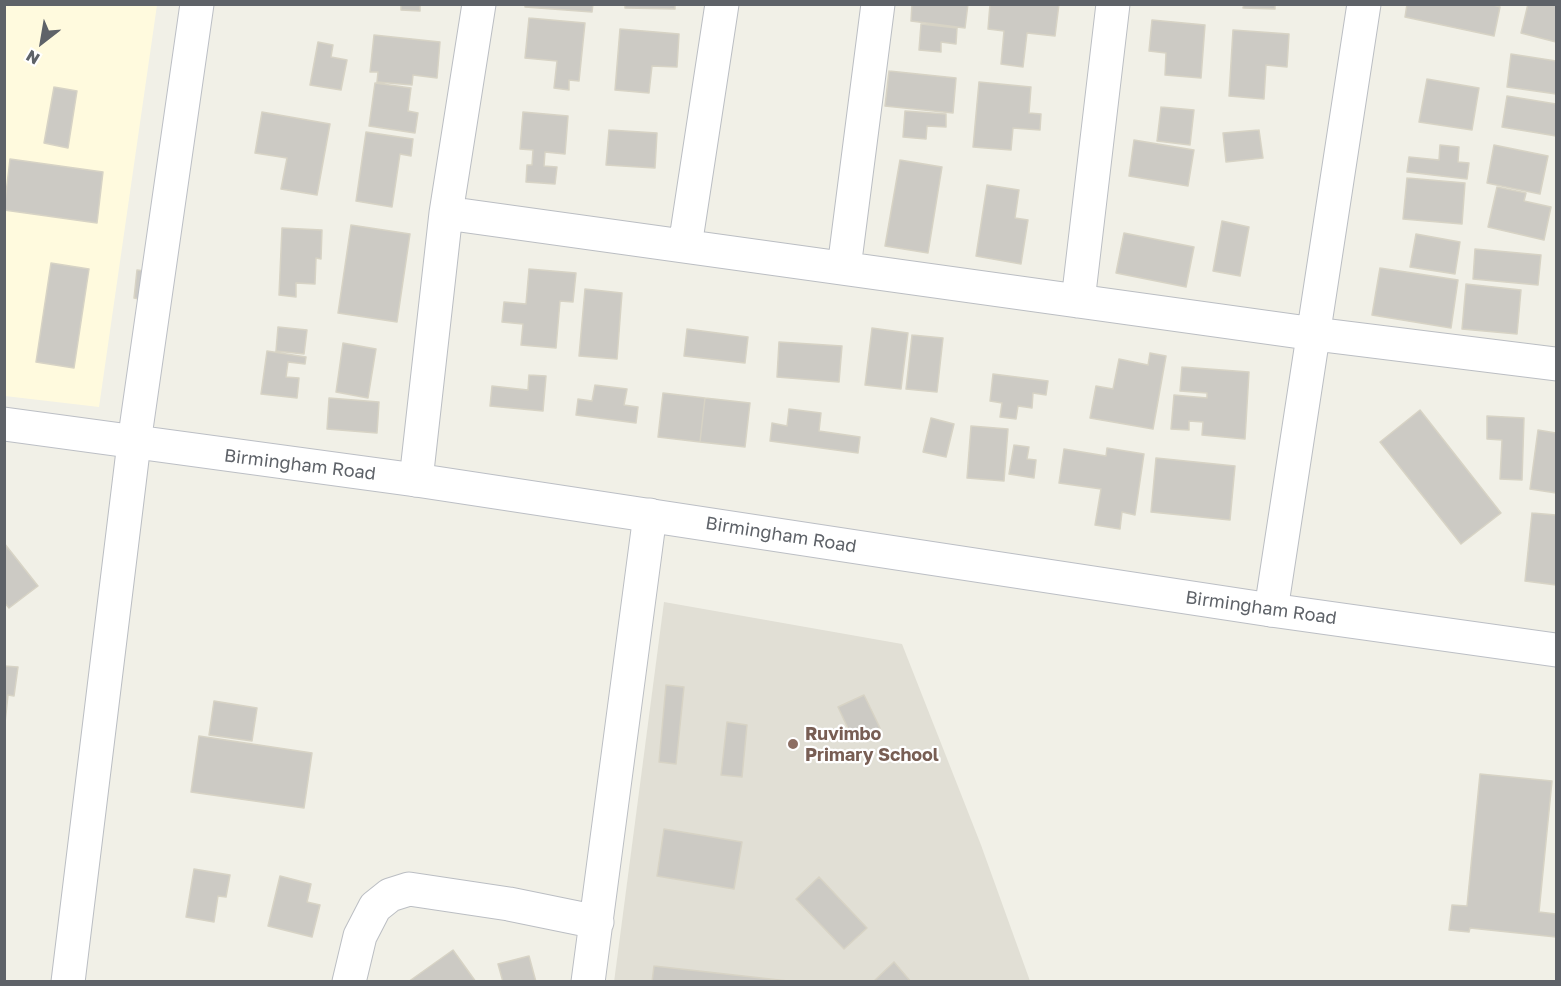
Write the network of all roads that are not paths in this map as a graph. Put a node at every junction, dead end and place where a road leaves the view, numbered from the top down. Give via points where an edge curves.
1 (197, 4) edge
2 (479, 4) edge
3 (722, 4) edge
4 (878, 4) edge
5 (1113, 4) edge
6 (1364, 4) edge
7 (446, 213) junction
8 (685, 246) junction
9 (844, 268) junction
10 (1078, 301) junction
11 (1315, 334) junction
12 (1557, 364) edge
13 (4, 424) edge
14 (134, 443) junction
15 (416, 480) junction
16 (650, 515) junction
17 (1271, 610) junction
18 (1557, 650) edge
19 (597, 922) junction
20 (68, 981) edge
21 (349, 981) edge
22 (588, 981) edge

1 - 14 street
2 - 7 street
3 - 8 street
4 - 9 street
5 - 10 street
6 - 11 street
7 - 8 street
7 - 15 street
8 - 9 street
9 - 10 street
10 - 11 street
11 - 12 street
11 - 17 street
13 - 14 street, Birmingham Road
14 - 15 street, Birmingham Road
14 - 20 street
15 - 16 street, Birmingham Road
16 - 17 street, Birmingham Road
16 - 19 street
17 - 18 street, Birmingham Road
19 - 21 street via 409,889 390,895 375,907 360,936
19 - 22 street

